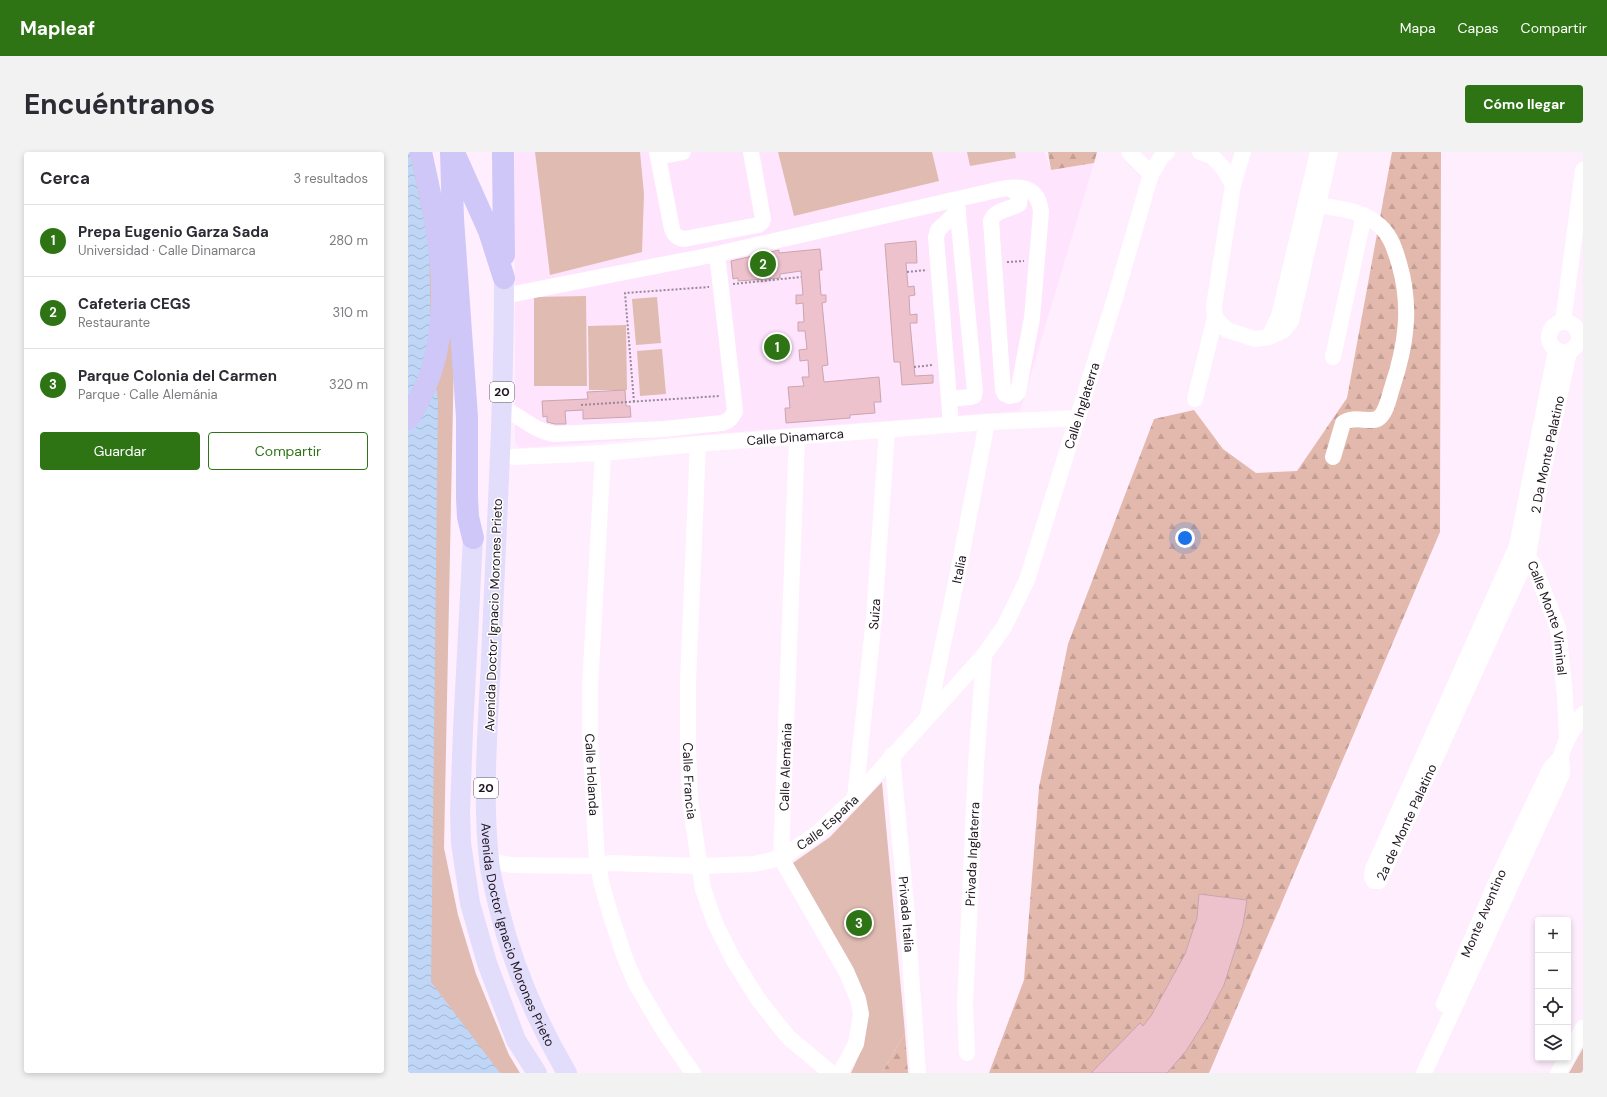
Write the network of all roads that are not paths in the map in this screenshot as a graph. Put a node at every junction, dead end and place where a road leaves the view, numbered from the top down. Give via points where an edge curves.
1 (421, 152) edge
2 (453, 152) edge
3 (465, 152) edge
4 (503, 152) edge
5 (683, 152) edge
6 (751, 152) edge
7 (1129, 152) edge
8 (1167, 152) edge
9 (1200, 152) edge
10 (1243, 152) edge
11 (1318, 152) edge
12 (1330, 152) edge
13 (658, 155) edge
14 (1583, 170) edge
15 (1151, 174) junction
16 (1233, 185) junction
17 (1009, 188) junction
18 (957, 205) junction
19 (1318, 205) junction
20 (1364, 215) junction
21 (1583, 250) edge
22 (717, 254) junction
23 (504, 287) junction
24 (1215, 318) junction
25 (1567, 323) junction
26 (1269, 337) junction
27 (1563, 351) junction
28 (1333, 357) dead end
29 (949, 399) junction
30 (1195, 399) dead end
31 (502, 408) junction
32 (1078, 418) junction
33 (408, 419) edge
34 (987, 422) junction
35 (951, 425) junction
36 (887, 430) junction
37 (797, 437) junction
38 (698, 444) junction
39 (603, 453) junction
40 (1333, 456) dead end
41 (513, 458) dead end
42 (473, 538) junction
43 (1522, 551) junction
44 (984, 654) junction
45 (1565, 696) junction
46 (1583, 713) edge
47 (928, 715) junction
48 (1567, 740) junction
49 (892, 755) junction
50 (1561, 757) junction
51 (855, 798) junction
52 (461, 843) junction
53 (781, 858) junction
54 (489, 861) junction
55 (602, 862) junction
56 (700, 866) junction
57 (467, 882) junction
58 (1583, 1028) edge
59 (1571, 1050) edge
60 (966, 1053) dead end
61 (1565, 1061) edge
62 (537, 1073) edge
63 (567, 1073) edge
64 (693, 1073) edge
65 (830, 1073) edge
66 (840, 1073) edge
67 (918, 1073) edge
68 (1412, 1073) edge
69 (1424, 1073) edge
70 (1558, 1073) edge

1 - 33 highway via 442,267 443,297 436,355 426,388
2 - 23 highway, Avenida Doctor Ignacio Morones Prieto / 20 via 490,231
2 - 42 highway via 453,219 467,417 468,517
3 - 42 highway via 465,217 479,435
4 - 23 highway
5 - 13 street
6 - 13 street via 762,222 758,225 684,239 678,238 672,228
7 - 15 street
8 - 15 street, Calle Inglaterra
9 - 16 street via 1212,156 1224,169
10 - 16 street
11 - 26 street via 1282,307
12 - 19 street
14 - 25 street
15 - 32 street, Calle Inglaterra
16 - 24 street via 1214,306
17 - 17 street via 1023,187 1030,190 1036,195 1041,212 1032,318 1018,392 1010,396 1003,390 991,221 996,214 1019,204 1019,195
17 - 18 street
18 - 22 street
18 - 29 street via 938,230 936,237
18 - 29 street via 975,391 974,396 970,398
19 - 20 street
19 - 26 street via 1290,321 1283,331
20 - 28 street
20 - 40 street via 1380,225 1396,252 1407,303 1407,322 1396,375 1384,410 1380,417 1374,420 1353,418 1343,423
21 - 25 street
22 - 23 street via 598,278
22 - 31 street via 733,395 734,411 729,421 664,429 554,434 543,432
23 - 31 main road, Avenida Doctor Ignacio Morones Prieto / 20
24 - 26 street via 1226,330 1255,339
24 - 30 street
25 - 27 street via 1578,330 1579,340 1575,348
25 - 27 street via 1554,326 1550,334 1551,343
27 - 43 street, 2 Da Monte Palatino
29 - 35 street
31 - 54 main road, Avenida Doctor Ignacio Morones Prieto / 20 via 486,792
32 - 34 street, Calle Dinamarca
32 - 44 street, Calle Inglaterra via 1027,580 1004,627
34 - 35 street, Calle Dinamarca
34 - 47 street, Italia
35 - 36 street, Calle Dinamarca
36 - 37 street, Calle Dinamarca
36 - 51 street, Suiza via 874,618
37 - 38 street, Calle Dinamarca
37 - 53 street, Calle Alemánia
38 - 39 street, Calle Dinamarca
38 - 56 street, Calle Francia via 688,682 688,751 690,801
39 - 41 street, Calle Dinamarca
39 - 55 street, Calle Holanda via 590,688 590,734
42 - 52 main road, Avenida Doctor Ignacio Morones Prieto / 20 via 463,730
43 - 43 street, 2a de Monte Palatino via 1373,869 1374,881 1379,881
43 - 45 street, Calle Monte Viminal via 1534,567 1558,628
44 - 47 street, Calle España
44 - 60 street, Privada Inglaterra via 976,765 965,1006
45 - 46 street via 1572,708
45 - 48 street, Calle Monte Viminal
46 - 48 street, Monte Aventino
47 - 49 street, Calle España
48 - 50 street, Monte Aventino
49 - 51 street, Calle España
49 - 67 street, Privada Italia
50 - 68 street, Monte Aventino via 1550,769
50 - 69 street, Monte Aventino via 1562,774
51 - 53 street, Calle España via 815,835
52 - 54 main road
52 - 57 main road, Avenida Doctor Ignacio Morones Prieto / 20
53 - 56 street, Calle España via 754,864
53 - 66 street via 846,971 858,999 861,1014 856,1044
54 - 55 street, Calle España via 511,865
54 - 57 main road
54 - 63 main road, Avenida Doctor Ignacio Morones Prieto / 20 via 499,910 517,966 548,1040
55 - 56 street, Calle España
55 - 64 street, Calle Holanda via 603,889 636,984 665,1033
56 - 65 street, Calle Francia via 703,889 715,923 733,959 758,999 788,1037
57 - 62 main road, Avenida Doctor Ignacio Morones Prieto / 20 via 470,903 490,970 516,1040
58 - 59 street
61 - 70 street

